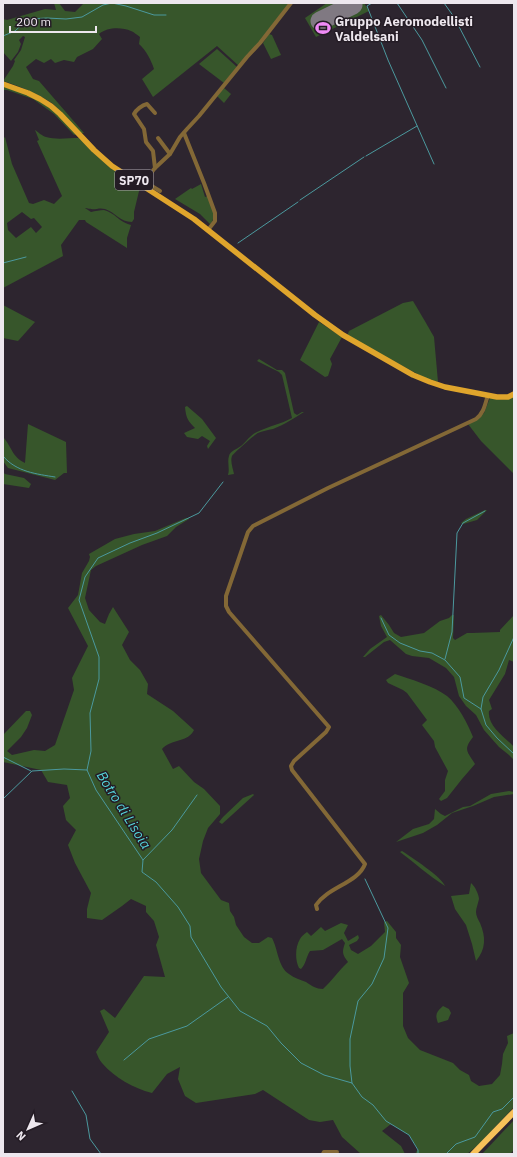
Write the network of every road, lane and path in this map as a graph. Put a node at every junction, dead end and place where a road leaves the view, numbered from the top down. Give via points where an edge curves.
1 (291, 3) edge
2 (3, 84) edge
3 (155, 113) dead end
4 (184, 133) junction
5 (158, 138) dead end
6 (170, 154) junction
7 (155, 168) junction
8 (144, 184) junction
9 (160, 191) dead end
10 (208, 230) junction
11 (514, 394) edge
12 (488, 395) junction
13 (317, 909) dead end
14 (514, 1112) edge
15 (514, 1117) edge
16 (336, 1152) dead end
17 (474, 1153) edge
18 (322, 1154) edge

1 - 4 street
2 - 8 main road, SP70 via 28,93 51,106 108,162
3 - 7 street via 147,104 134,114 144,128 146,142 153,152
4 - 6 street
4 - 10 street via 215,213 215,221
5 - 6 street
6 - 7 street
7 - 8 street
8 - 9 street
8 - 10 main road, SP70
10 - 12 main road, SP70 via 343,335 424,380 445,387
11 - 12 main road, SP70 via 503,397
12 - 13 street via 484,410 476,419 253,526 248,532 226,596 229,612 329,727 294,761 292,770 365,864 354,877 324,895 316,905
14 - 17 highway
15 - 17 highway
16 - 18 street

